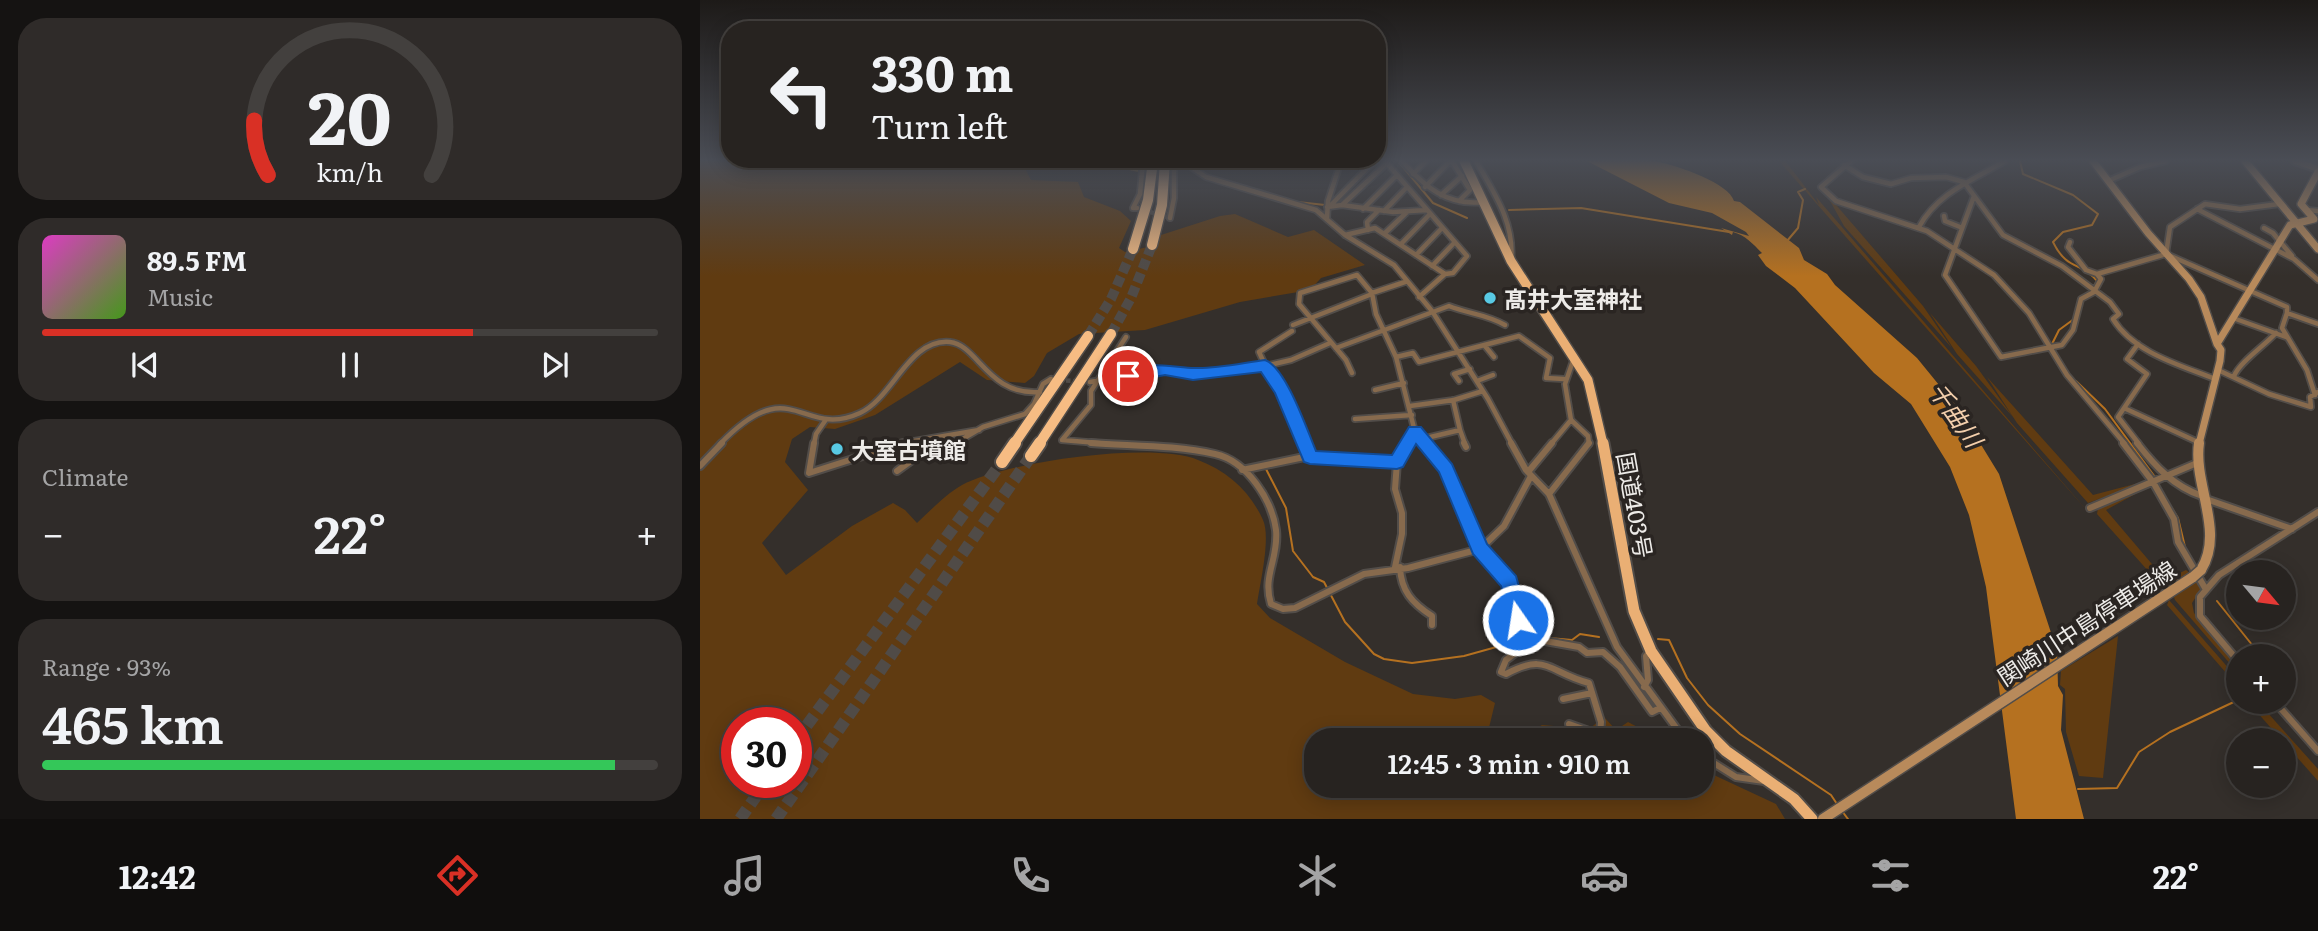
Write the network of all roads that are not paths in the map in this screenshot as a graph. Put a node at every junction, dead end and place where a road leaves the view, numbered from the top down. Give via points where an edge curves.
1 (1137, 199) edge
2 (1148, 199) edge
3 (1163, 199) edge
4 (1174, 199) edge
5 (1273, 199) edge
6 (1331, 199) edge
7 (1337, 199) edge
8 (1348, 199) edge
9 (1371, 199) edge
10 (1394, 199) edge
11 (1418, 199) edge
12 (1454, 199) edge
13 (1482, 199) edge
14 (1495, 199) edge
15 (1834, 199) edge
16 (1943, 199) edge
17 (1973, 199) edge
18 (1976, 199) edge
19 (2122, 199) edge
20 (2275, 199) edge
21 (2281, 199) edge
22 (2303, 199) edge
23 (1459, 201) joint
24 (1483, 202) junction
25 (2279, 204) junction
26 (1342, 205) junction
27 (1329, 207) junction
28 (1137, 208) dead end
29 (1363, 209) junction
30 (2197, 209) junction
31 (2306, 210) junction
32 (1382, 211) junction
33 (2318, 211) edge
34 (1407, 212) junction
35 (1429, 212) junction
36 (1944, 216) dead end
37 (1170, 218) dead end
38 (1327, 218) junction
39 (2299, 223) junction
40 (1919, 227) junction
41 (1442, 228) junction
42 (1960, 228) junction
43 (2264, 228) dead end
44 (1368, 230) junction
45 (1385, 233) junction
46 (1345, 235) junction
47 (2279, 241) junction
48 (1455, 242) junction
49 (2318, 242) edge
50 (2073, 243) dead end
51 (1401, 244) junction
52 (1152, 245) tunnel mouth
53 (1955, 248) junction
54 (1133, 249) tunnel mouth
55 (2274, 249) junction
56 (2318, 249) edge
57 (2166, 254) junction
58 (1416, 255) junction
59 (2294, 259) junction
60 (1511, 261) junction
61 (1432, 266) junction
62 (1445, 274) junction
63 (2097, 274) junction
64 (2318, 280) edge
65 (1405, 282) junction
66 (2250, 289) junction
67 (2094, 292) junction
68 (1372, 293) junction
69 (1419, 297) junction
70 (1432, 311) junction
71 (2287, 313) junction
72 (1310, 317) junction
73 (2233, 318) junction
74 (2318, 324) edge
75 (1505, 325) dead end
76 (1292, 328) joint
77 (1382, 329) junction
78 (2276, 333) junction
79 (1111, 334) tunnel mouth
80 (1088, 336) tunnel mouth
81 (1126, 337) dead end
82 (2286, 337) junction
83 (1330, 343) junction
84 (2138, 344) junction
85 (2217, 344) junction
86 (1485, 346) junction
87 (2049, 347) junction
88 (1336, 348) junction
89 (1458, 352) junction
90 (1396, 357) junction
91 (1494, 357) dead end
92 (1574, 358) junction
93 (1265, 366) junction
94 (1470, 369) junction
95 (2218, 370) junction
96 (1352, 373) dead end
97 (1493, 375) dead end
98 (2234, 376) junction
99 (1051, 379) dead end
100 (1564, 379) junction
101 (2215, 379) junction
102 (1459, 381) dead end
103 (1477, 381) junction
104 (1093, 382) junction
105 (1404, 383) junction
106 (1375, 390) dead end
107 (1483, 391) junction
108 (1040, 392) junction
109 (2317, 394) edge
110 (1453, 400) junction
111 (1410, 406) junction
112 (2124, 408) junction
113 (1412, 415) junction
114 (2112, 417) junction
115 (1355, 419) dead end
116 (1571, 419) junction
117 (825, 421) junction
118 (979, 429) junction
119 (1460, 430) junction
120 (1415, 432) junction
121 (1422, 439) junction
122 (2200, 443) junction
123 (1466, 447) dead end
124 (1031, 456) tunnel mouth
125 (1310, 457) junction
126 (1002, 462) tunnel mouth
127 (1397, 462) junction
128 (2197, 463) junction
129 (700, 466) edge
130 (1242, 470) junction
131 (897, 471) dead end
132 (1529, 474) junction
133 (2167, 478) junction
134 (2153, 482) junction
135 (1549, 494) junction
136 (2202, 497) junction
137 (2090, 508) dead end
138 (2318, 512) edge
139 (2292, 529) junction
140 (1480, 549) junction
141 (1398, 567) junction
142 (2205, 588) junction
143 (1432, 625) dead end
144 (1534, 639) junction
145 (2226, 647) edge
146 (1651, 651) junction
147 (1644, 687) junction
148 (1592, 693) junction
149 (1563, 699) dead end
150 (1660, 708) junction
151 (2285, 714) edge
152 (1569, 724) dead end
153 (1676, 728) edge
154 (2318, 751) edge
155 (1714, 763) edge
156 (1770, 780) junction
157 (1812, 819) edge
158 (1823, 819) edge

1 - 28 street via 1133,208
2 - 54 highway
3 - 52 highway
4 - 37 street
5 - 38 street via 1309,207
6 - 27 street
7 - 27 street
8 - 26 street
9 - 29 street
10 - 32 street
11 - 35 street
12 - 23 street
13 - 24 highway, 国道403号
14 - 60 street via 1509,227 1514,249
15 - 40 street
16 - 40 street
17 - 42 street
18 - 67 street via 2003,235 2062,266
19 - 57 main road, 関崎川中島停車場線
20 - 25 main road
21 - 39 main road
22 - 31 main road
23 - 24 street via 1469,205
24 - 60 highway, 国道403号
25 - 30 street via 2240,209 2211,203
25 - 39 main road
26 - 27 street
26 - 29 street
27 - 38 street
29 - 32 street
30 - 55 street
30 - 57 street via 2170,227
31 - 33 street
31 - 39 main road via 2314,219
32 - 34 street
32 - 44 street via 1367,222
34 - 35 street
34 - 45 street
35 - 41 street
35 - 51 street
36 - 42 street
38 - 46 street
39 - 47 main road via 2290,225
39 - 49 main road
39 - 56 main road
40 - 53 street
41 - 48 street
41 - 58 street
42 - 53 street
43 - 47 street
44 - 45 street
44 - 46 street
45 - 51 street
46 - 65 street via 1387,259
47 - 55 main road
47 - 59 street
48 - 61 street
48 - 62 street via 1467,256 1453,273
50 - 63 street via 2068,247 2086,270
51 - 58 street
53 - 87 street via 2003,284 2029,313
53 - 87 street via 1945,275 2001,357
55 - 59 street
55 - 66 main road
57 - 63 street
57 - 66 street
57 - 85 main road, 関崎川中島停車場線 via 2201,297
58 - 61 street
59 - 64 street
60 - 92 highway, 国道403号
61 - 62 street
62 - 69 street
63 - 67 street via 2101,279
65 - 68 street
65 - 69 street
66 - 71 street via 2287,307
66 - 73 main road
67 - 84 street via 2116,307 2115,325
67 - 87 street via 2081,299 2066,341
68 - 72 street
68 - 72 street via 1357,275 1300,293 1299,304
68 - 77 street
69 - 70 street
70 - 75 street via 1449,306 1486,314
70 - 77 street
70 - 89 street
71 - 74 street
71 - 82 street via 2282,325
72 - 76 street
72 - 83 street
73 - 78 street
73 - 85 main road
76 - 93 street via 1259,352
77 - 88 street
77 - 90 street
78 - 82 street
78 - 98 street
79 - 124 highway
80 - 126 highway
81 - 104 street
82 - 109 street
83 - 88 street
83 - 93 street
84 - 101 street
84 - 112 street via 2127,359 2147,374
85 - 95 main road, 関崎川中島停車場線 via 2221,350
86 - 89 street
86 - 91 street
86 - 100 street via 1519,336 1550,358 1546,378
87 - 114 street via 2067,375
88 - 96 street
89 - 90 street via 1419,362 1413,352
89 - 94 street
90 - 105 street
92 - 100 street
92 - 146 highway, 国道403号 via 1594,396 1634,611
93 - 104 street via 1193,374 1165,369
93 - 125 street via 1282,391
94 - 102 street via 1454,374
94 - 103 street
95 - 98 street
95 - 101 main road, 関崎川中島停車場線
97 - 103 street
98 - 109 street via 2269,394 2311,407 2310,397
99 - 108 street
100 - 116 street
101 - 122 main road, 関崎川中島停車場線
103 - 107 street
104 - 130 street via 1091,405 1062,440 1217,454
105 - 106 street
105 - 111 street
107 - 110 street
107 - 132 street
108 - 117 street via 1026,394 1000,384 958,345 948,342 908,361 869,408
108 - 118 street via 1024,414
110 - 111 street
110 - 119 street
111 - 113 street
112 - 114 street
112 - 122 street
113 - 115 street
113 - 120 street
114 - 133 street
114 - 134 street
116 - 132 street
116 - 135 street via 1588,436 1589,444
117 - 118 street via 817,430 808,474 901,443
117 - 129 street via 775,407 741,426
118 - 131 street via 948,448 919,455
119 - 121 street
119 - 123 street
120 - 121 street
120 - 127 street
121 - 140 street via 1446,468
122 - 128 main road, 関崎川中島停車場線
125 - 127 street
125 - 130 street
127 - 141 street via 1395,489 1402,513
128 - 133 street
128 - 136 main road, 関崎川中島停車場線
130 - 141 street via 1258,487 1274,518 1277,542 1266,588 1271,604 1287,611 1364,574
132 - 135 street
132 - 140 street via 1504,528
133 - 134 street
133 - 136 street via 2184,492
134 - 137 street
134 - 142 street via 2174,519 2178,542
135 - 147 street via 1617,647
136 - 139 street
136 - 158 main road, 関崎川中島停車場線 via 2211,539 2207,561 2197,573
138 - 139 street
139 - 142 street
140 - 141 street
140 - 144 street via 1510,582 1518,620
141 - 143 street via 1404,595 1432,616
142 - 145 street via 2198,603 2200,616
144 - 148 street via 1506,660 1503,674 1528,662 1539,663 1589,683
144 - 150 street via 1579,647 1587,653 1603,652 1620,667 1652,712
146 - 147 street via 1646,656 1648,680
146 - 156 highway, 国道403号 via 1706,731 1726,751
147 - 150 street
148 - 149 street
148 - 152 street via 1600,735
150 - 153 street
151 - 154 street
155 - 156 street via 1736,777
156 - 157 highway, 国道403号

